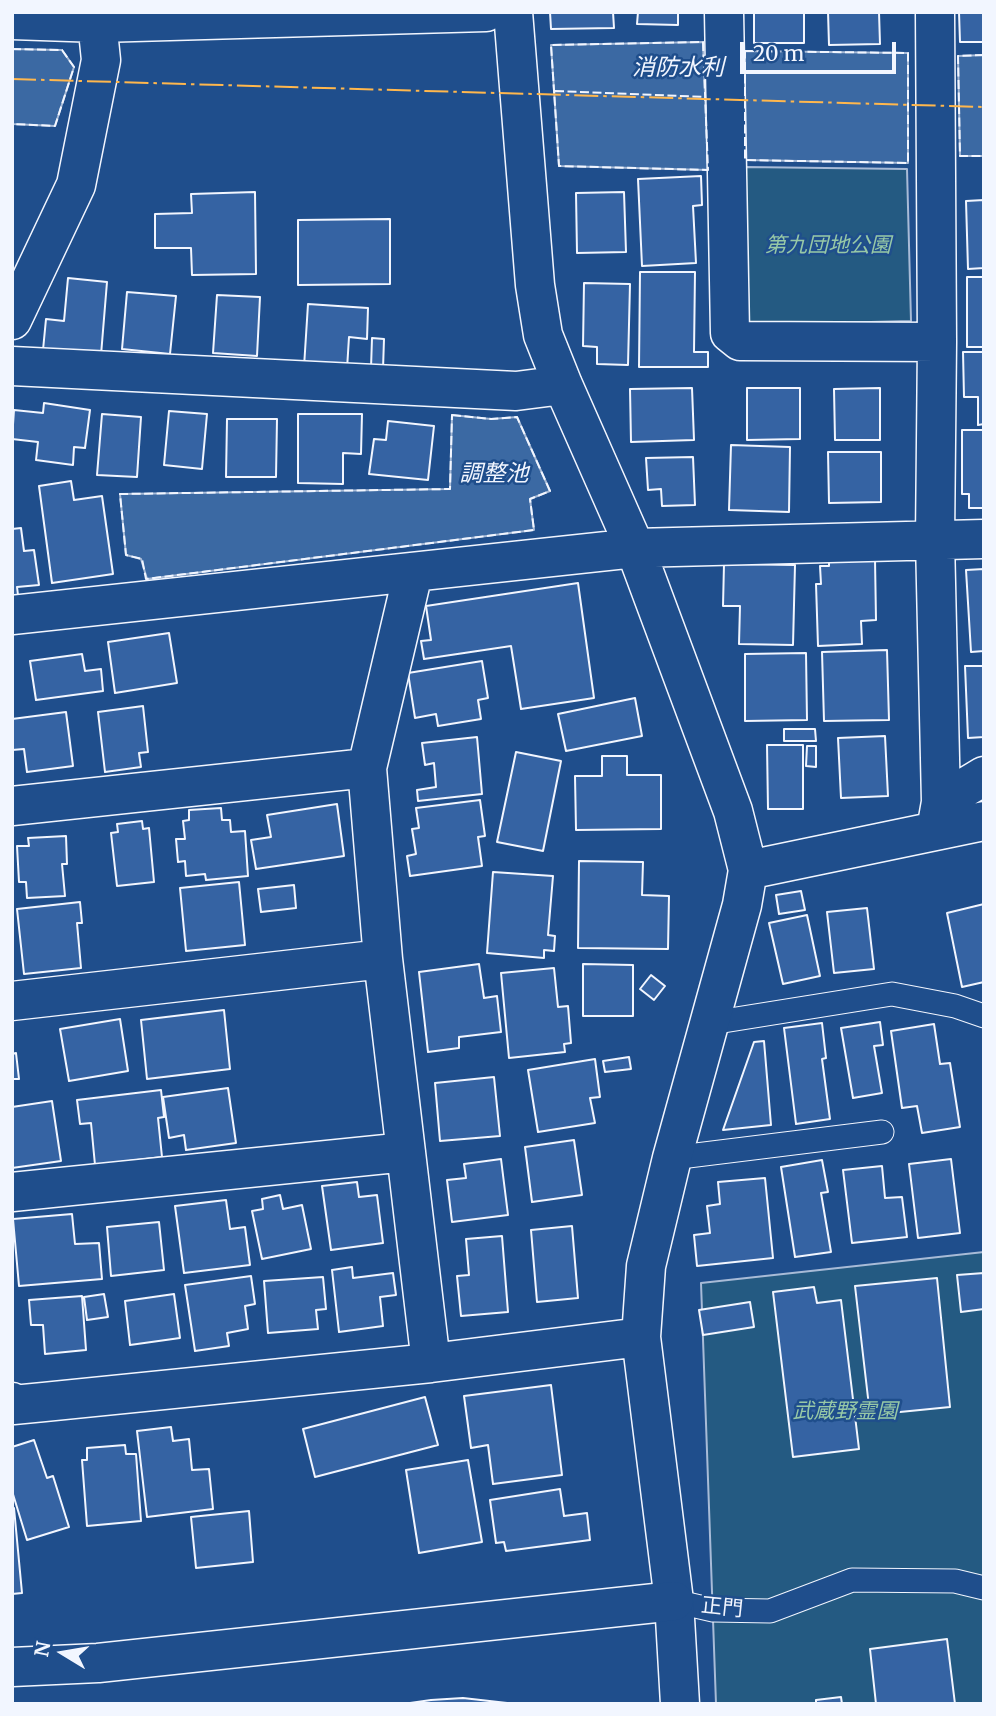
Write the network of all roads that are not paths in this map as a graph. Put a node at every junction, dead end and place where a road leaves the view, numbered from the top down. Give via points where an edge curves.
1 (486, 12) edge
2 (513, 12) edge
3 (724, 12) edge
4 (935, 12) edge
5 (97, 18) edge
6 (12, 20) edge
7 (12, 320) edge
8 (937, 342) junction
9 (12, 366) edge
10 (563, 385) junction
11 (984, 539) edge
12 (935, 540) junction
13 (635, 548) junction
14 (413, 573) junction
15 (12, 615) edge
16 (367, 768) junction
17 (984, 776) edge
18 (12, 806) edge
19 (939, 816) junction
20 (984, 821) edge
21 (748, 870) junction
22 (383, 959) junction
23 (12, 1001) edge
24 (984, 1016) edge
25 (711, 1023) junction
26 (881, 1132) dead end
27 (406, 1152) junction
28 (672, 1158) junction
29 (12, 1192) edge
30 (641, 1337) junction
31 (431, 1363) junction
32 (12, 1402) edge
33 (984, 1588) edge
34 (674, 1601) junction
35 (12, 1667) edge
36 (680, 1704) edge

1 - 5 street
2 - 10 street via 535,285 543,335
3 - 8 street via 730,333 740,341
4 - 8 street
5 - 6 street
5 - 7 street via 101,60 76,185
8 - 12 street
9 - 10 street via 516,391
10 - 13 street
11 - 12 street
12 - 13 street
12 - 19 street
13 - 14 street
13 - 21 street via 733,811
14 - 15 street
14 - 16 street
16 - 18 street
16 - 22 street
17 - 19 street
19 - 20 street
19 - 21 street
21 - 25 street
22 - 23 street
22 - 27 street
24 - 25 lane via 892,994
25 - 28 street
26 - 28 lane
27 - 29 street
27 - 31 street
28 - 30 street via 646,1266
30 - 31 street
30 - 34 street
31 - 32 street
33 - 34 lane, 正門 via 954,1581 852,1580 770,1611 713,1609
34 - 35 street via 98,1663
34 - 36 street

